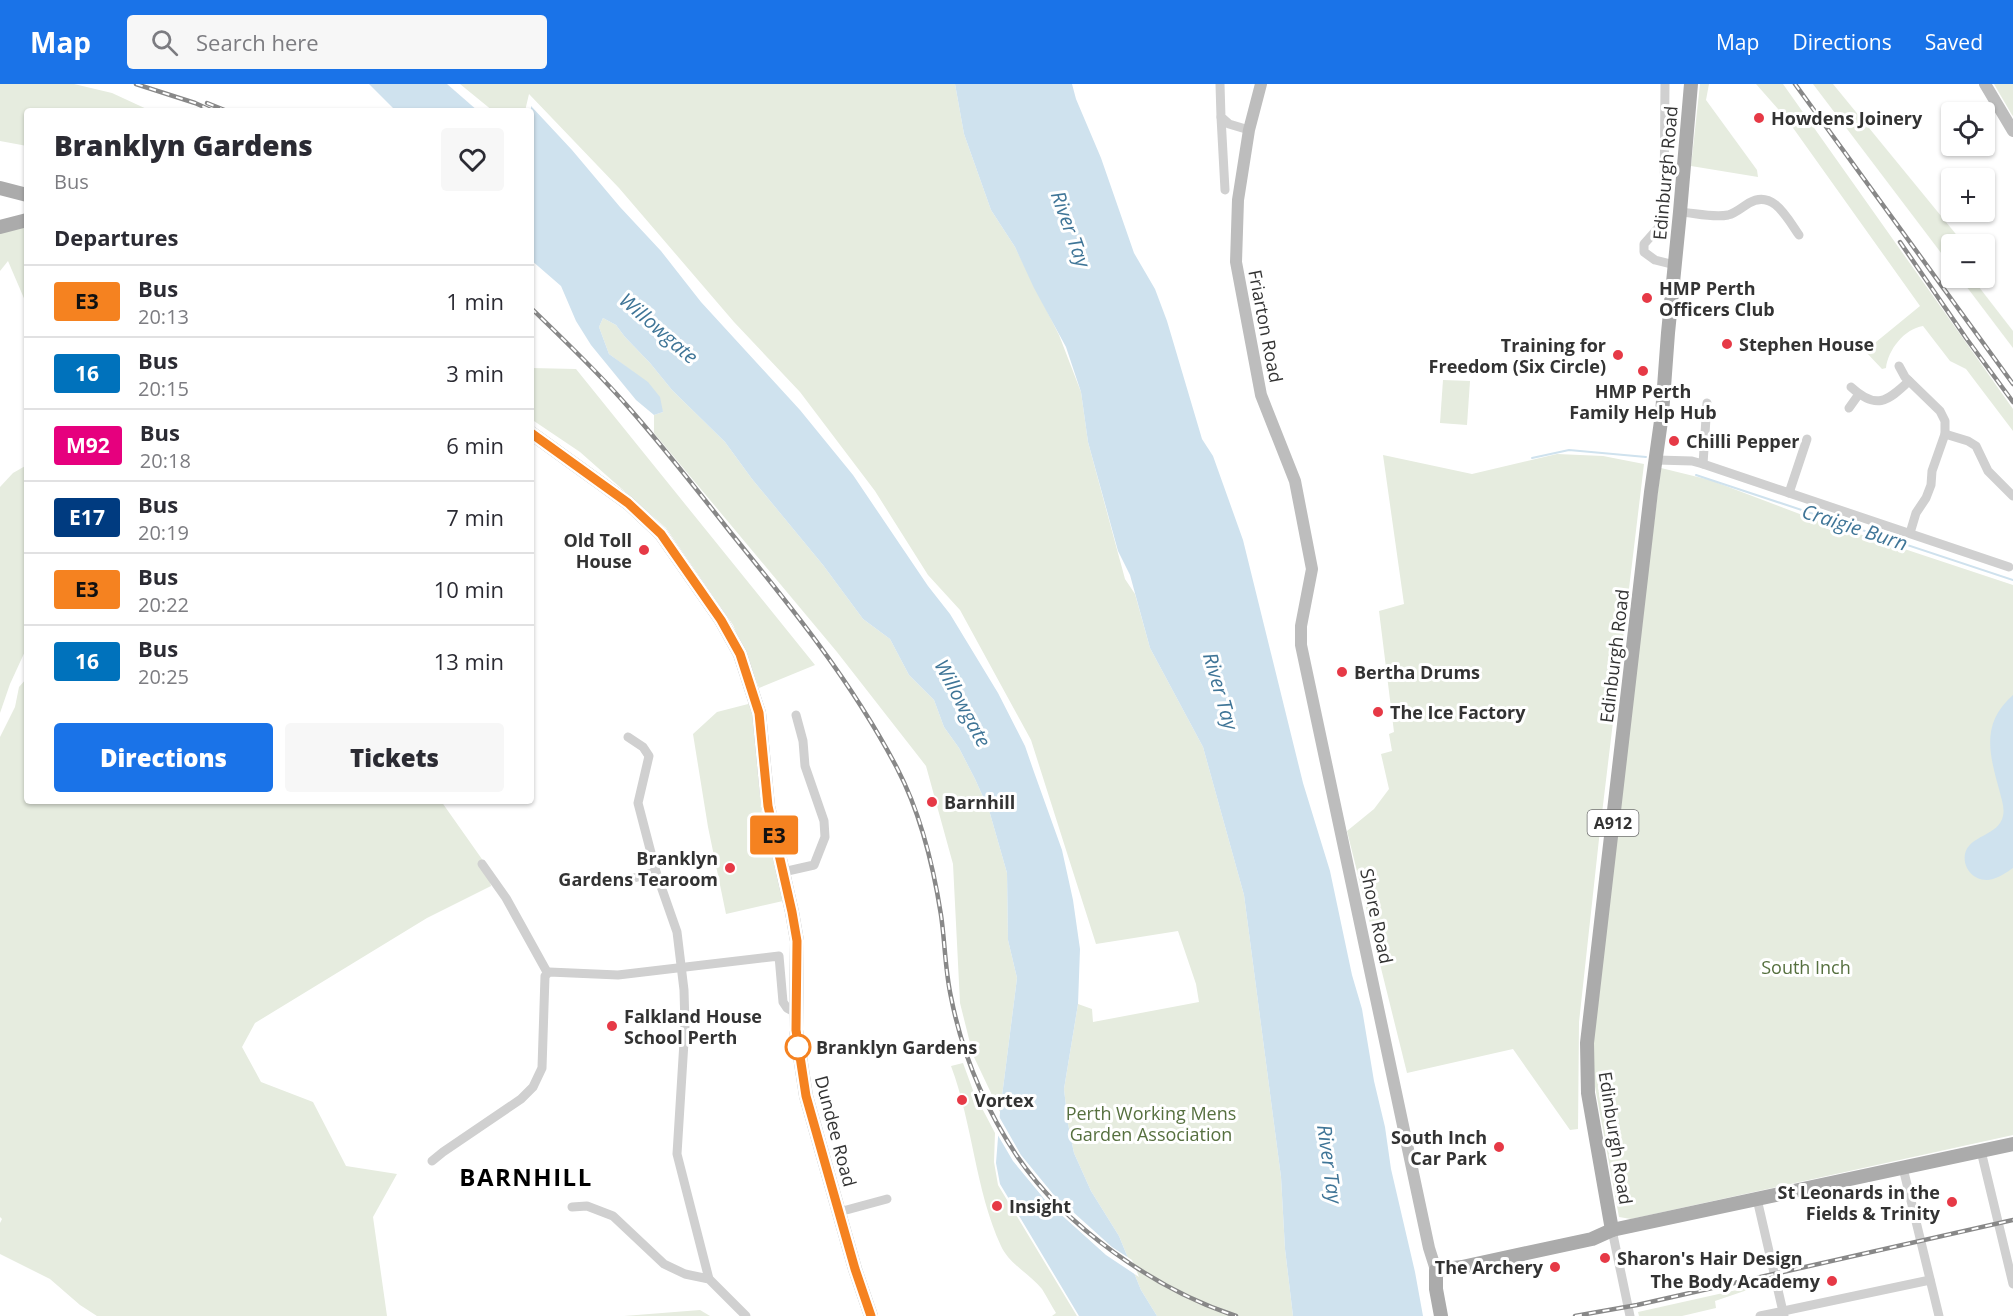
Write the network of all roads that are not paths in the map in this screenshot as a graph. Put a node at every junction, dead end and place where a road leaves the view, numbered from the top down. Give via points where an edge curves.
1 (1220, 84) edge
2 (1261, 84) edge
3 (1665, 84) edge
4 (1691, 84) edge
5 (1985, 84) edge
6 (1221, 117) junction
7 (1249, 130) junction
8 (2013, 131) edge
9 (0, 188) edge
10 (1225, 190) dead end
11 (24, 194) edge
12 (1680, 212) junction
13 (24, 221) edge
14 (0, 227) edge
15 (1799, 235) dead end
16 (1675, 265) junction
17 (1899, 366) dead end
18 (1909, 381) junction
19 (1707, 403) dead end
20 (1849, 408) dead end
21 (1945, 434) junction
22 (534, 435) edge
23 (1807, 439) dead end
24 (1657, 460) junction
25 (1703, 464) junction
26 (1789, 493) junction
27 (2013, 496) edge
28 (1910, 534) junction
29 (2009, 567) dead end
30 (1312, 569) joint
31 (796, 715) dead end
32 (628, 737) dead end
33 (482, 864) dead end
34 (656, 872) junction
35 (783, 872) junction
36 (616, 883) dead end
37 (681, 966) junction
38 (547, 972) junction
39 (796, 1013) junction
40 (2013, 1144) edge
41 (1981, 1151) junction
42 (432, 1161) dead end
43 (1903, 1168) junction
44 (887, 1199) dead end
45 (1757, 1199) junction
46 (572, 1207) dead end
47 (839, 1212) junction
48 (1612, 1230) junction
49 (1436, 1270) junction
50 (709, 1279) junction
51 (1930, 1280) junction
52 (2013, 1284) edge
53 (1784, 1313) edge
54 (746, 1316) edge
55 (872, 1316) edge
56 (1441, 1316) edge
57 (1630, 1316) edge
58 (1760, 1316) edge
59 (1939, 1316) edge

1 - 6 street
2 - 7 street, Friarton Road
3 - 16 street via 1664,210 1660,226 1644,244 1644,252 1652,259
4 - 12 main road, Edinburgh Road / A912
5 - 8 street
6 - 7 street
6 - 10 street
7 - 30 street, Friarton Road via 1238,200 1236,262 1261,395 1295,481
9 - 11 main road
12 - 15 street via 1731,215 1751,201 1765,200 1779,206
12 - 16 main road, Edinburgh Road / A912
13 - 14 main road
16 - 24 main road, Edinburgh Road / A912
17 - 18 street
18 - 20 street via 1885,401 1875,402 1855,390
18 - 21 street via 1940,411
19 - 25 street
21 - 27 street via 1976,446 1988,471
21 - 28 street via 1931,485
22 - 35 main road, Dundee Road via 628,503 661,534 721,620 740,654 759,713 768,806
23 - 26 street
24 - 25 street
24 - 48 main road, Edinburgh Road / A912 via 1587,1042 1588,1093
25 - 26 street
26 - 28 street
28 - 29 street
30 - 49 street, Shore Road via 1301,645
31 - 35 street via 805,766 824,821 825,837 814,865
32 - 34 street via 649,756 638,802
33 - 38 street via 507,898
34 - 36 street
34 - 37 street via 677,932
35 - 39 main road, Dundee Road via 797,941
37 - 38 street via 618,975
37 - 39 street via 779,956 783,1002
37 - 50 street via 685,1026 677,1154
38 - 42 street via 542,1068 533,1087
39 - 47 main road, Dundee Road via 806,1096
40 - 41 main road
41 - 43 main road
41 - 52 street
43 - 45 main road
43 - 51 street
44 - 47 street
45 - 48 main road
45 - 53 street
46 - 50 street via 587,1206 613,1216 664,1264
47 - 55 main road, Dundee Road
48 - 49 main road via 1592,1239
48 - 57 street
49 - 56 main road
50 - 54 street
51 - 53 street
51 - 59 street
53 - 58 street

